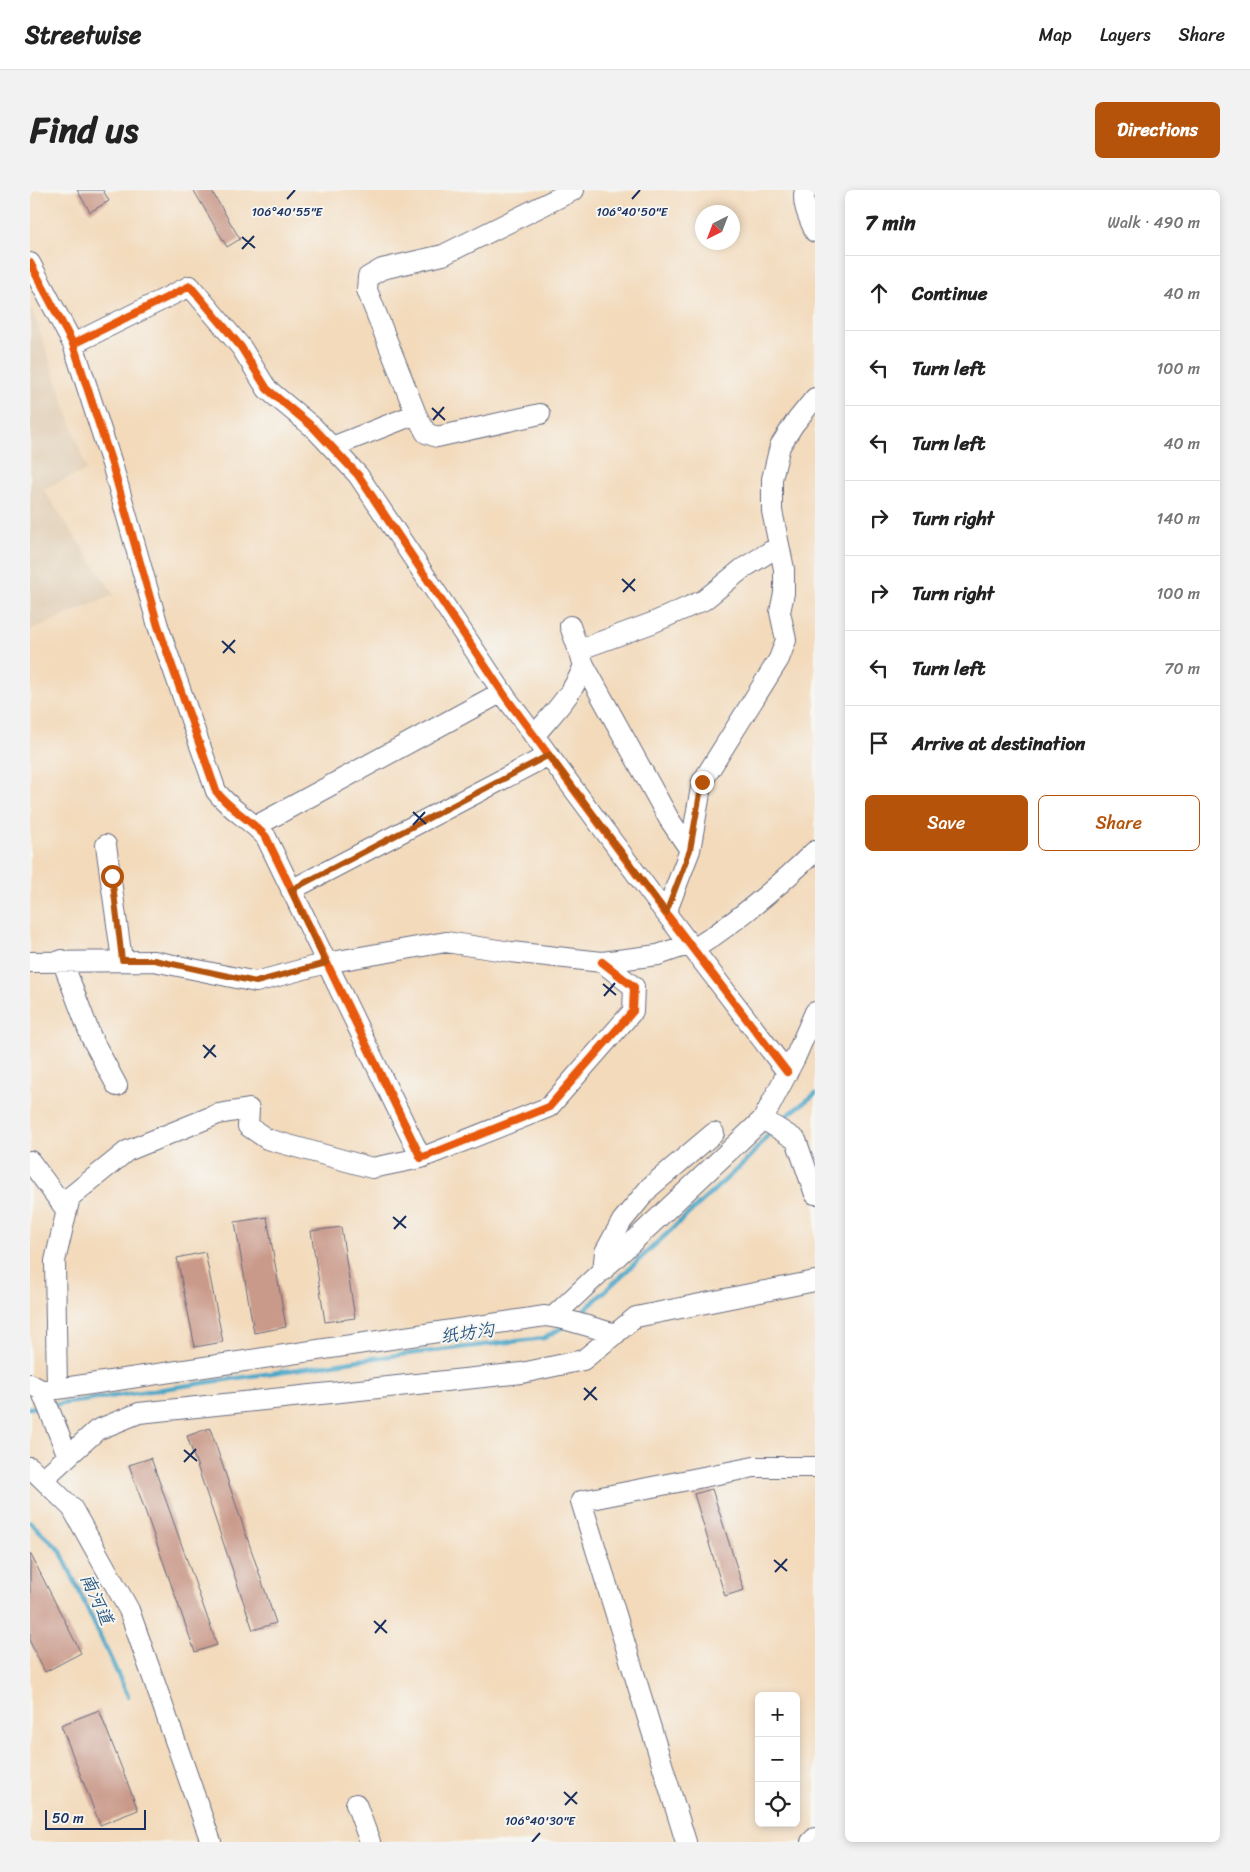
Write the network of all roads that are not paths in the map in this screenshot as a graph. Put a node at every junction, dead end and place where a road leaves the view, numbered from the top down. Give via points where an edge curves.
1 (574, 190) edge
2 (805, 190) edge
3 (815, 232) edge
4 (30, 263) edge
5 (73, 344) junction
6 (815, 398) edge
7 (416, 414) junction
8 (540, 414) dead end
9 (332, 447) junction
10 (779, 546) junction
11 (570, 626) dead end
12 (581, 658) junction
13 (502, 692) junction
14 (534, 736) junction
15 (549, 755) junction
16 (256, 826) junction
17 (106, 846) dead end
18 (690, 850) junction
19 (815, 851) edge
20 (291, 890) junction
21 (666, 913) junction
22 (692, 947) junction
23 (62, 960) junction
24 (122, 960) junction
25 (30, 962) edge
26 (602, 962) junction
27 (326, 963) junction
28 (815, 1012) edge
29 (787, 1072) junction
30 (117, 1086) dead end
31 (773, 1125) junction
32 (714, 1134) dead end
33 (421, 1158) junction
34 (30, 1161) edge
35 (815, 1194) edge
36 (67, 1211) junction
37 (602, 1271) junction
38 (815, 1281) edge
39 (559, 1317) junction
40 (616, 1334) junction
41 (43, 1391) edge
42 (68, 1456) junction
43 (815, 1467) edge
44 (36, 1473) edge
45 (356, 1804) dead end
46 (815, 1838) edge
47 (211, 1842) edge
48 (370, 1842) edge
49 (686, 1842) edge
50 (811, 1842) edge

1 - 7 street via 443,255 382,269 368,277 367,290
2 - 3 street via 806,208
4 - 5 street
5 - 9 street via 190,286 241,346 268,389
5 - 16 street via 112,464 158,626 216,791 224,802
6 - 10 street via 780,446 772,479 772,511
7 - 8 street via 426,433 437,437
7 - 9 street
9 - 13 street via 358,475
10 - 12 street via 742,568 704,600
10 - 18 street via 784,576 780,612 786,640 780,659 702,782
11 - 12 street
12 - 14 street via 578,682
12 - 18 street via 669,819
13 - 14 street
13 - 16 street
14 - 15 street
15 - 20 street
15 - 21 street
16 - 20 street via 266,837
17 - 24 street
18 - 21 street
19 - 22 street via 732,924
20 - 27 street
21 - 22 street
22 - 26 street via 658,956
22 - 29 street
23 - 24 street
23 - 25 street
23 - 30 street via 91,1037
24 - 27 street via 154,960 256,982
26 - 27 street via 446,942
26 - 33 street via 634,987 633,1011 549,1107
27 - 33 street
28 - 29 street
29 - 31 street
31 - 35 street via 796,1140
31 - 37 street
32 - 37 street via 650,1187 604,1252
33 - 36 street via 372,1168 266,1139 248,1126 250,1109 218,1114 127,1151 70,1198
34 - 36 street
36 - 41 street via 55,1261
37 - 39 street
38 - 40 street via 636,1317
39 - 40 street
39 - 41 street via 546,1316
40 - 42 street via 584,1360 522,1373 139,1413 97,1430
41 - 42 street
42 - 44 street
43 - 49 street via 754,1467 581,1501
44 - 47 street via 72,1508 129,1610
45 - 48 street
46 - 50 street

